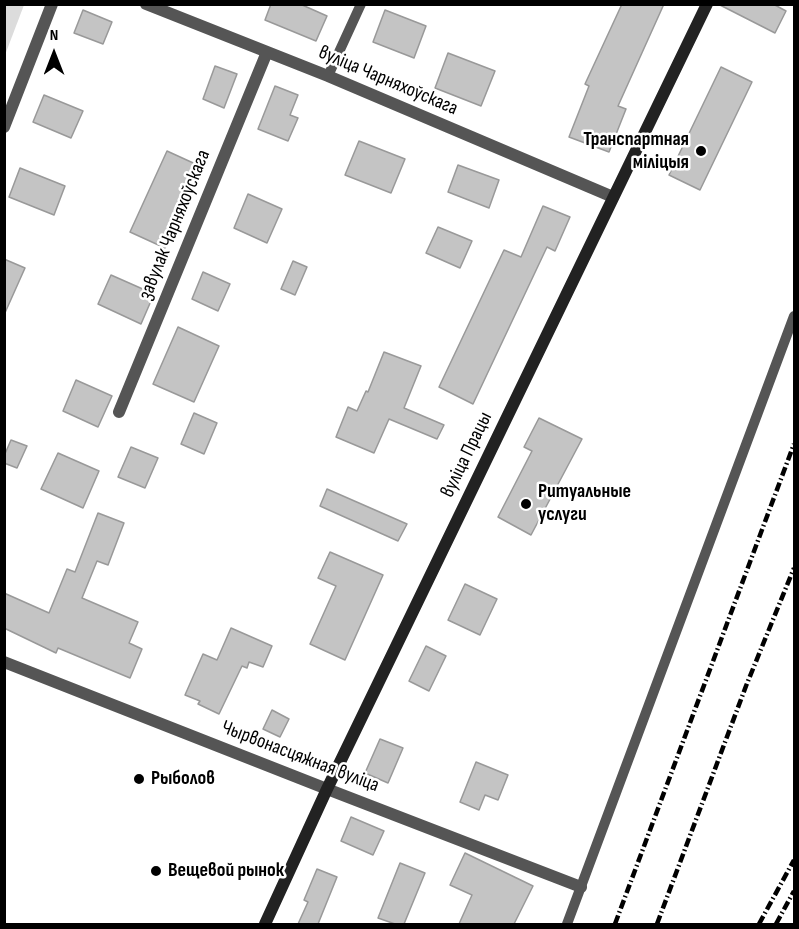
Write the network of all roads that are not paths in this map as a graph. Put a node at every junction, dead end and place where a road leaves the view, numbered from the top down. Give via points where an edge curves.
1 (52, 4) edge
2 (146, 4) edge
3 (362, 4) edge
4 (708, 4) edge
5 (267, 52) junction
6 (328, 76) junction
7 (4, 127) edge
8 (613, 196) junction
9 (795, 315) edge
10 (119, 412) dead end
11 (4, 662) edge
12 (327, 789) junction
13 (581, 887) junction
14 (265, 924) edge
15 (567, 924) edge

1 - 7 street
2 - 5 street, вуліца Чарняхоўскага
3 - 6 lane
4 - 8 main road, вуліца Працы
5 - 6 street, вуліца Чарняхоўскага
5 - 10 street, завулак Чарняхоўскага
6 - 8 street, вуліца Чарняхоўскага
8 - 12 main road, вуліца Працы
9 - 13 lane
11 - 12 street, Чырвонасцяжная вуліца
12 - 13 street, Чырвонасцяжная вуліца
12 - 14 main road, вуліца Працы
13 - 15 lane

